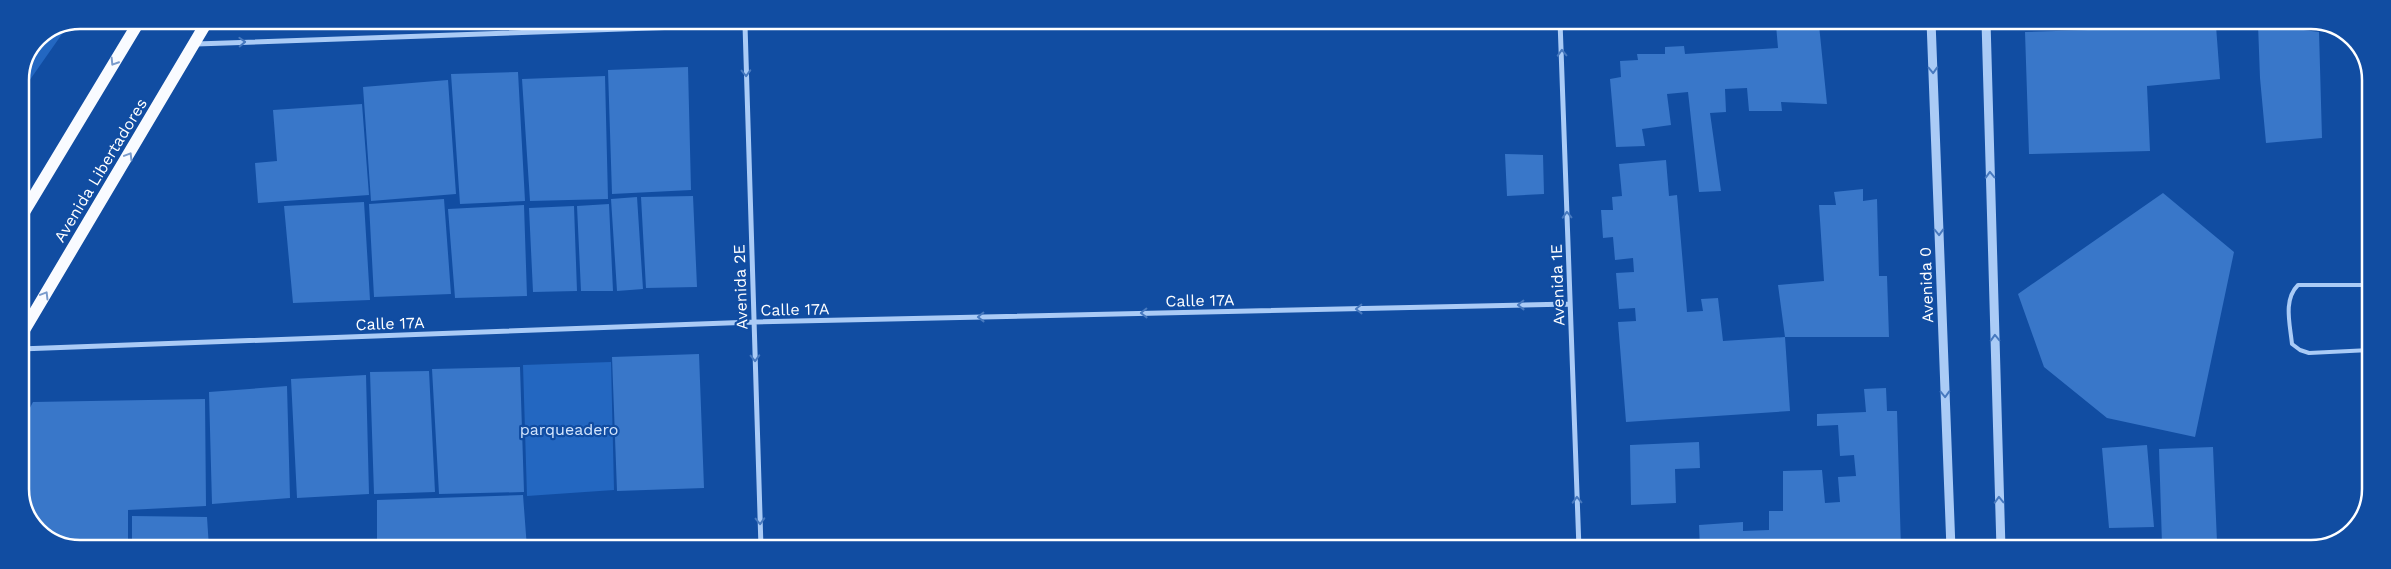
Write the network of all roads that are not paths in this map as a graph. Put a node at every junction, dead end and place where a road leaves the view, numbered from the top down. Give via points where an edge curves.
1 (135, 29) edge
2 (202, 29) edge
3 (629, 29) edge
4 (745, 29) edge
5 (1560, 29) edge
6 (1931, 29) edge
7 (1986, 29) edge
8 (193, 44) junction
9 (29, 204) edge
10 (2362, 285) edge
11 (1570, 304) junction
12 (29, 322) edge
13 (754, 322) junction
14 (29, 349) edge
15 (2362, 350) edge
16 (761, 540) edge
17 (1579, 540) edge
18 (1951, 540) edge
19 (2001, 540) edge

1 -> 9 main road
2 - 8 main road, Avenida Libertadores
8 -> 3 street
4 -> 13 street, Avenida 2E
11 -> 5 street, Avenida 1E
6 -> 18 street, Avenida 0
19 -> 7 street
12 -> 8 main road, Avenida Libertadores
10 - 15 lane via 2298,285 2290,293 2288,303 2292,344 2300,350 2309,353
11 -> 13 street, Calle 17A
17 -> 11 street, Avenida 1E
13 - 14 street, Calle 17A
13 -> 16 street, Avenida 2E

